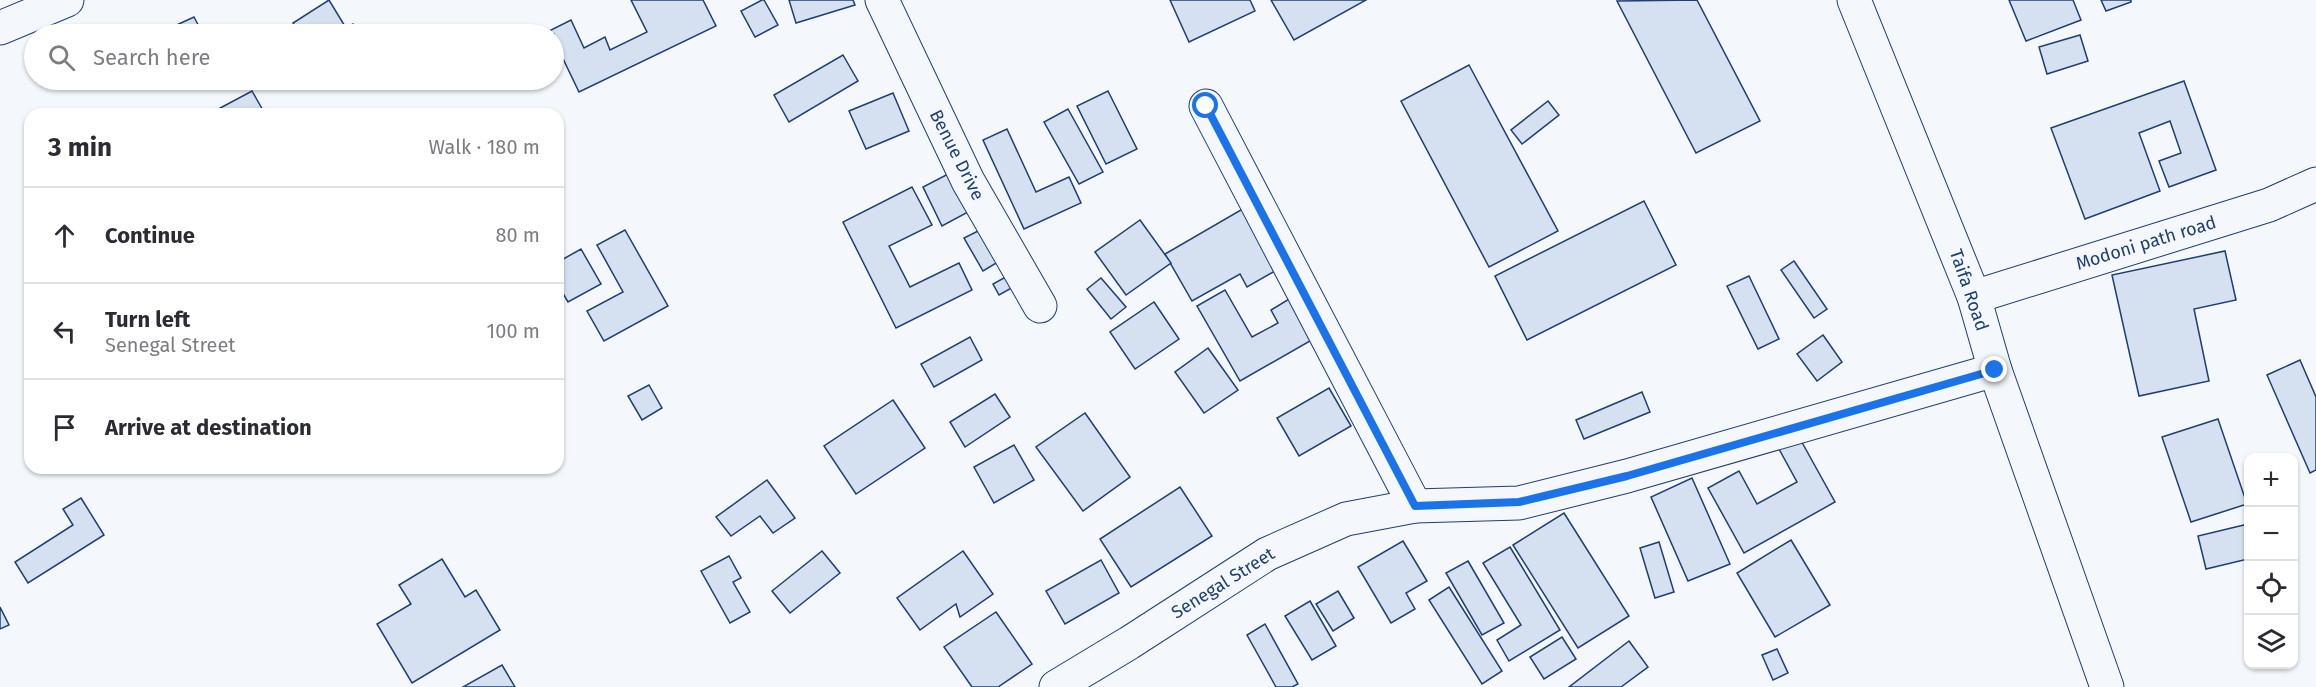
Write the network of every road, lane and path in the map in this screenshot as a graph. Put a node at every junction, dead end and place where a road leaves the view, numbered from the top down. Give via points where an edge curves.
1 (67, 0) edge
2 (882, 0) edge
3 (1854, 0) edge
4 (0, 28) edge
5 (1206, 106) dead end
6 (2316, 184) edge
7 (1974, 297) junction
8 (1040, 306) dead end
9 (1995, 370) junction
10 (1415, 506) junction
11 (1056, 687) edge
12 (2106, 687) edge

1 - 4 main road
2 - 8 main road, Benue Drive via 968,181
3 - 7 main road, Taifa Road
5 - 10 main road
6 - 7 main road, Modoni path road via 2269,205
7 - 9 main road, Taifa Road
9 - 10 main road, Senegal Street via 1627,476 1519,502
9 - 12 main road, Taifa Road
10 - 11 main road, Senegal Street via 1346,519 1266,554

